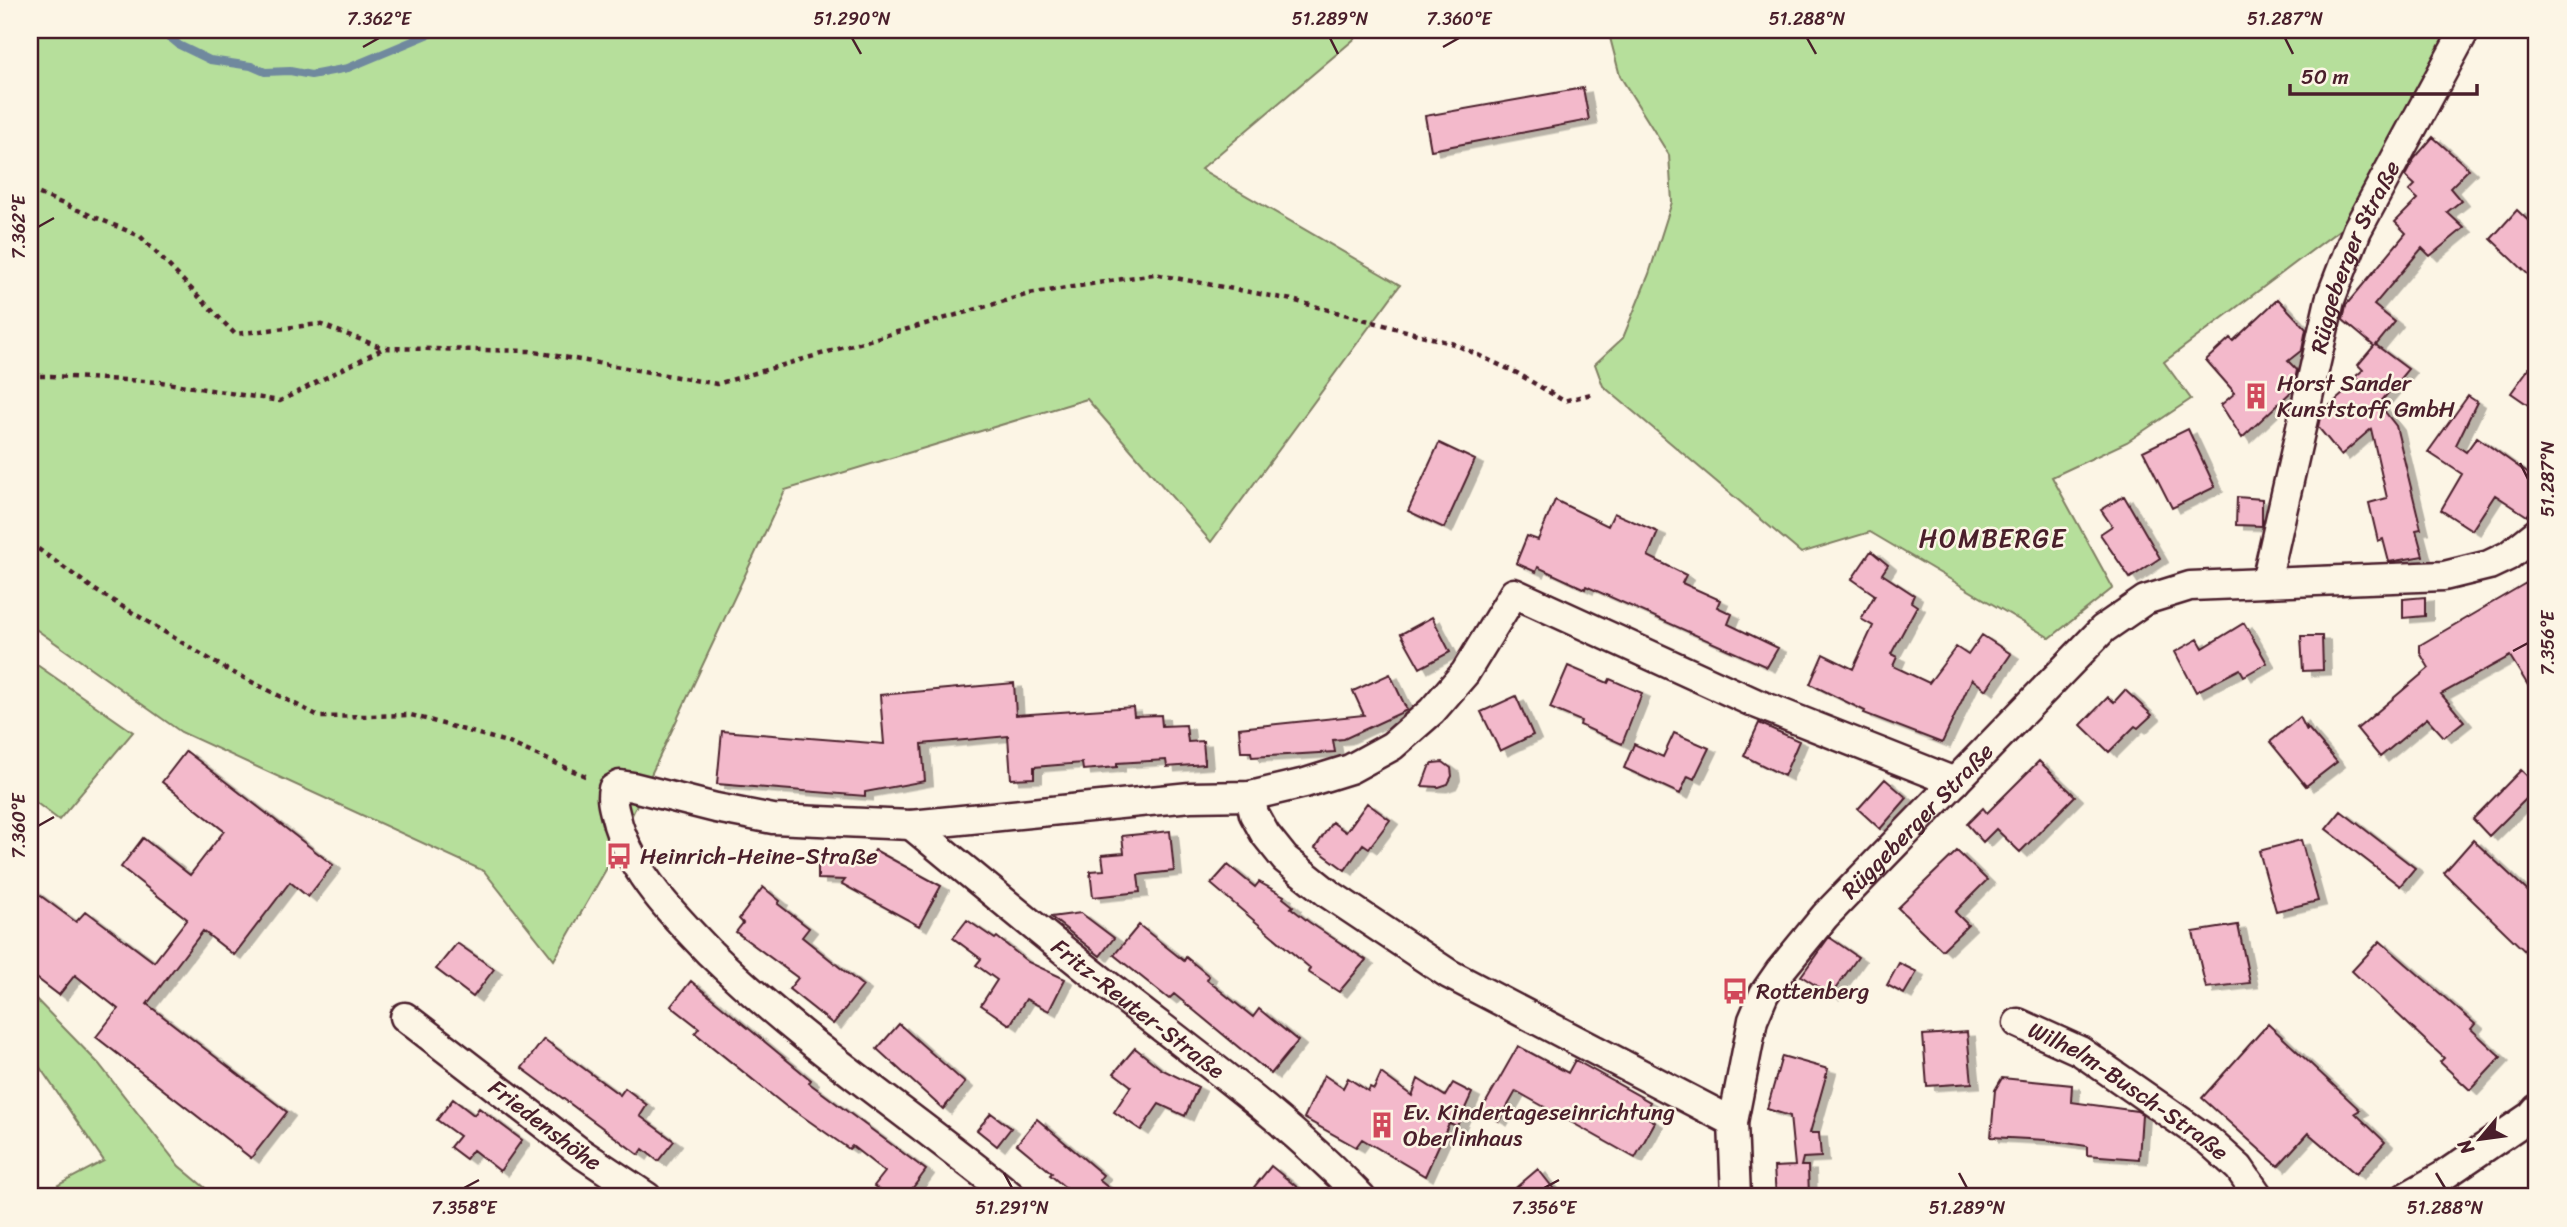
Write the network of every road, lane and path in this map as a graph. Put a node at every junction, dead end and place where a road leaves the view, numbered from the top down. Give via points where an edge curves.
1 (2465, 30) edge
2 (30, 190) edge
3 (384, 348) junction
4 (30, 376) edge
5 (1595, 393) dead end
6 (2537, 533) edge
7 (30, 544) edge
8 (2266, 582) junction
9 (1955, 782) junction
10 (613, 789) junction
11 (1250, 796) junction
12 (911, 825) junction
13 (405, 1017) dead end
14 (2018, 1023) dead end
15 (2535, 1115) edge
16 (1733, 1122) junction
17 (647, 1197) edge
18 (1012, 1197) edge
19 (1361, 1197) edge
20 (1736, 1197) edge
21 (2259, 1197) edge
22 (2406, 1197) edge

1 - 8 street, Rüggeberger Straße via 2357,230 2330,300
2 - 3 path via 141,236 235,334 319,324
3 - 4 path via 280,401 161,382
3 - 5 path via 529,351 717,384 1029,294 1154,274 1292,300 1454,344 1564,401
6 - 8 street, Rüggeberger Straße via 2489,565 2444,576
7 - 10 path via 95,590 226,670 321,717 411,715 507,742
8 - 9 street, Rüggeberger Straße via 2190,586 2146,600 2103,629
9 - 11 street via 1755,703 1514,593 1465,673 1392,746 1350,769
9 - 16 street, Rüggeberger Straße via 1808,934 1764,994 1752,1020
10 - 12 street via 633,787 774,819
10 - 18 street via 611,797 624,842 679,922 808,1041
11 - 12 street via 1190,797
11 - 16 street via 1259,824 1285,859 1329,894 1449,974
12 - 19 street, Fritz-Reuter-Straße via 1266,1109
13 - 17 street, Friedenshöhe via 581,1153
14 - 21 street, Wilhelm-Busch-Straße via 2080,1051 2209,1141 2239,1168
15 - 22 street
16 - 20 street, Rüggeberger Straße

